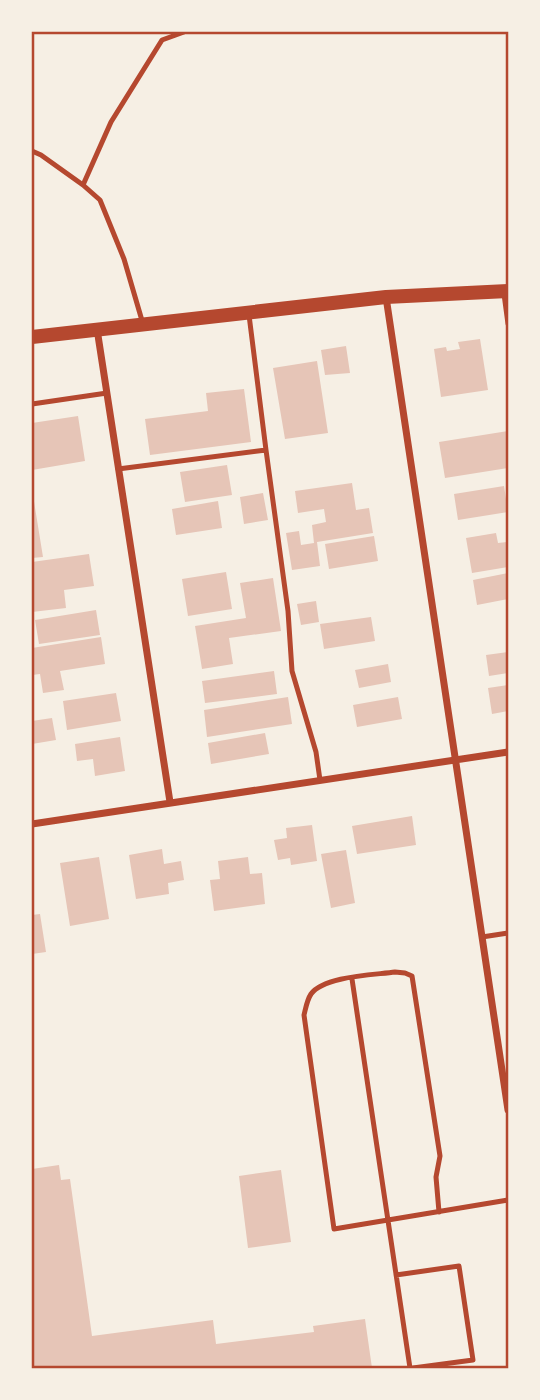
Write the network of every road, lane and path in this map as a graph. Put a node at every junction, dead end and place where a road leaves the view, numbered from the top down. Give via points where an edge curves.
1 (184, 32) edge
2 (32, 151) edge
3 (83, 185) junction
4 (506, 291) edge
5 (386, 297) junction
6 (249, 312) junction
7 (144, 324) junction
8 (509, 324) edge
9 (97, 329) junction
10 (32, 337) edge
11 (107, 393) junction
12 (32, 404) edge
13 (266, 450) junction
14 (118, 469) junction
15 (509, 752) edge
16 (455, 760) junction
17 (320, 780) junction
18 (170, 802) junction
19 (32, 824) edge
20 (509, 933) edge
21 (482, 937) junction
22 (352, 979) junction
23 (509, 1110) edge
24 (509, 1200) edge
25 (439, 1212) junction
26 (388, 1220) junction
27 (396, 1275) junction
28 (411, 1368) edge

1 - 3 lane via 162,40 111,122
2 - 3 lane
3 - 7 lane via 100,200
4 - 5 main road
4 - 8 lane
5 - 6 main road
5 - 16 street
6 - 7 main road
6 - 13 lane
7 - 9 main road
9 - 10 main road
9 - 11 street
11 - 12 lane
11 - 14 street
13 - 14 lane
13 - 17 lane via 292,671
14 - 18 street
15 - 16 street
16 - 17 street
16 - 21 street
17 - 18 street
18 - 19 street
20 - 21 lane
21 - 23 street
22 - 25 lane via 395,972 412,976 440,1156 436,1177
22 - 26 lane
22 - 26 lane via 317,988 304,1015 334,1229
24 - 25 lane
25 - 26 lane
26 - 27 lane
27 - 28 lane
27 - 28 lane via 459,1266 473,1360

